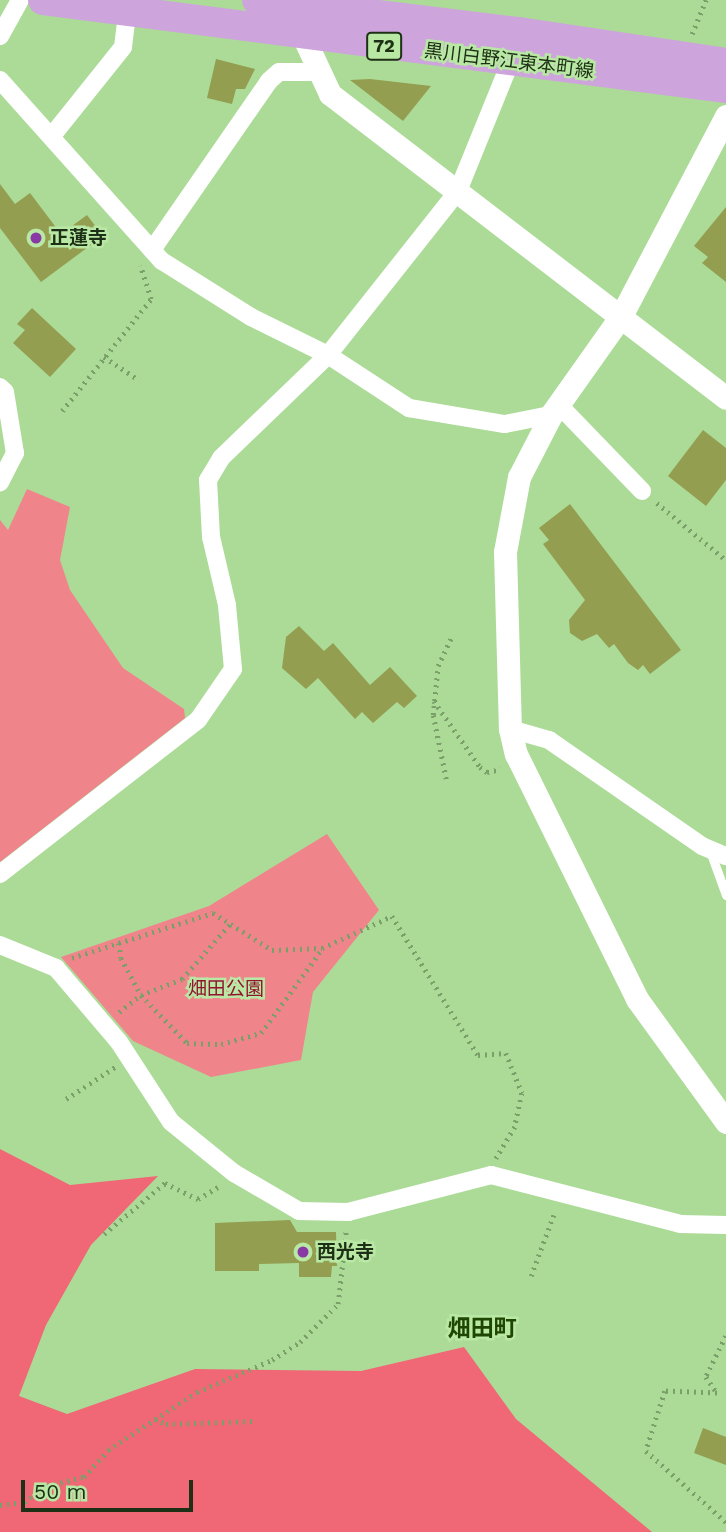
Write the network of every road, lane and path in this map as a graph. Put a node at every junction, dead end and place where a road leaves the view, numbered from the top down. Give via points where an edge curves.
1 (20, 0) edge
2 (43, 0) edge
3 (257, 0) edge
4 (706, 0) edge
5 (304, 3) edge
6 (128, 8) junction
7 (519, 32) junction
8 (0, 36) edge
9 (303, 36) junction
10 (692, 38) dead end
11 (512, 61) junction
12 (726, 63) edge
13 (316, 72) junction
14 (0, 80) edge
15 (726, 89) edge
16 (726, 116) edge
17 (51, 137) junction
18 (458, 191) junction
19 (148, 245) junction
20 (621, 316) junction
21 (328, 355) junction
22 (104, 357) junction
23 (139, 380) dead end
24 (0, 387) edge
25 (726, 398) edge
26 (554, 409) junction
27 (62, 411) dead end
28 (0, 482) edge
29 (642, 491) joint
30 (726, 560) edge
31 (451, 638) dead end
32 (434, 700) junction
33 (510, 729) junction
34 (519, 760) junction
35 (446, 779) dead end
36 (718, 852) edge
37 (0, 874) edge
38 (726, 895) edge
39 (230, 924) junction
40 (119, 943) junction
41 (0, 945) edge
42 (322, 948) junction
43 (56, 968) junction
44 (141, 995) junction
45 (104, 1023) junction
46 (129, 1059) junction
47 (66, 1099) dead end
48 (726, 1122) edge
49 (234, 1173) junction
50 (491, 1175) junction
51 (561, 1193) junction
52 (348, 1212) junction
53 (726, 1225) edge
54 (104, 1234) dead end
55 (531, 1276) dead end
56 (726, 1336) edge
57 (155, 1419) junction
58 (255, 1421) dead end
59 (0, 1505) edge
60 (726, 1522) edge

1 - 8 street
2 - 6 main road, 黒川白野江東本町線 / 72
3 - 5 main road, 黒川白野江東本町線 / 72
4 - 10 path
5 - 7 main road, 黒川白野江東本町線 / 72
5 - 9 street
6 - 9 main road, 黒川白野江東本町線 / 72
6 - 17 street via 123,47
7 - 11 street
7 - 12 main road, 黒川白野江東本町線 / 72
9 - 11 main road, 黒川白野江東本町線 / 72
9 - 13 street
11 - 15 main road, 黒川白野江東本町線 / 72
11 - 18 street
13 - 18 street via 330,94
13 - 19 street via 279,72 269,81
14 - 17 street
16 - 20 street
17 - 19 street
18 - 20 street
18 - 21 street
19 - 21 street via 162,261 251,317
19 - 22 path via 136,250 151,299
20 - 25 street
20 - 26 street
21 - 26 street via 410,408 505,424
21 - 37 street via 221,457 208,480 211,537 227,605 233,668 198,720
22 - 23 path
22 - 27 path
24 - 28 street via 5,392 15,453
26 - 29 street
26 - 33 street via 519,477 505,552
29 - 30 path
31 - 32 path via 438,666
32 - 34 path via 487,772
32 - 35 path
33 - 34 street
33 - 36 street via 550,740
34 - 48 street via 637,999
36 - 38 lane
39 - 40 path via 213,913
39 - 42 path via 272,950
39 - 44 path via 182,979
40 - 43 path
40 - 44 path via 121,958
41 - 43 street
42 - 44 path via 261,1033 221,1044 187,1043
42 - 50 path via 392,916 478,1055 506,1052 523,1093 515,1127
43 - 45 street
44 - 45 path
45 - 46 street
46 - 47 path
46 - 49 street via 171,1122
49 - 52 street via 299,1211
49 - 54 path via 198,1199 165,1183
50 - 51 street
50 - 52 street
51 - 53 street via 680,1224
51 - 55 path
52 - 57 path via 338,1304 322,1325 272,1360 197,1392
56 - 60 path via 706,1377 717,1393 665,1391 646,1451
57 - 58 path via 166,1424
57 - 59 path via 108,1450 84,1477 47,1486 24,1502

